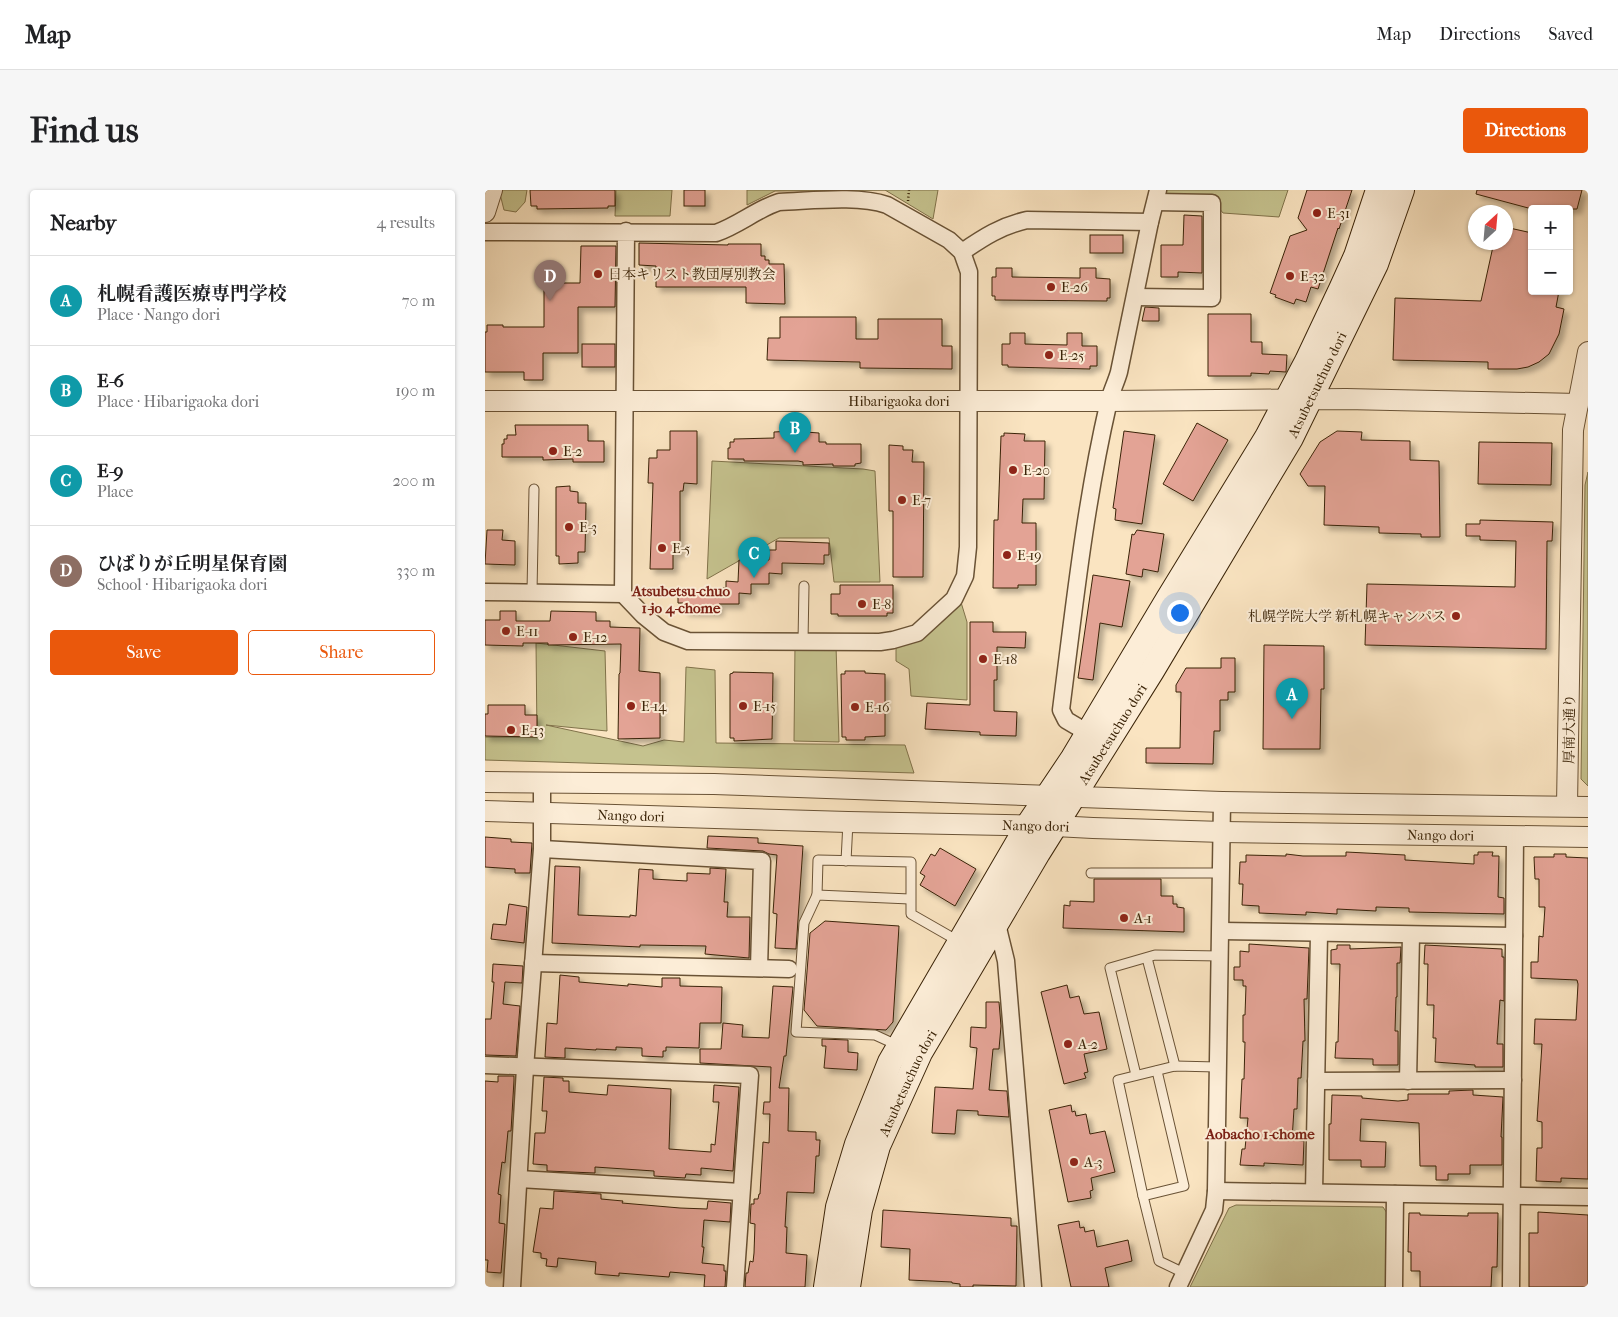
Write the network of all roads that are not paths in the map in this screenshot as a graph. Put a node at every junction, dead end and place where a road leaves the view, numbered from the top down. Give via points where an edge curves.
1 (492, 190) edge
2 (1378, 190) edge
3 (1402, 190) edge
4 (1157, 196) edge
5 (485, 212) edge
6 (1150, 222) junction
7 (485, 232) edge
8 (626, 232) junction
9 (962, 252) junction
10 (1135, 297) junction
11 (1588, 352) edge
12 (1311, 399) junction
13 (1286, 400) junction
14 (485, 401) edge
15 (624, 401) junction
16 (969, 401) junction
17 (1108, 401) junction
18 (1577, 404) junction
19 (534, 489) dead end
20 (804, 586) dead end
21 (485, 592) edge
22 (532, 592) junction
23 (623, 594) junction
24 (803, 641) junction
25 (1087, 733) junction
26 (485, 782) edge
27 (542, 784) junction
28 (1046, 796) junction
29 (1072, 797) junction
30 (1222, 802) junction
31 (1567, 806) junction
32 (1588, 807) edge
33 (485, 811) edge
34 (541, 813) junction
35 (848, 822) junction
36 (1028, 825) junction
37 (1055, 826) junction
38 (1223, 832) junction
39 (1515, 836) junction
40 (1588, 837) edge
41 (541, 849) junction
42 (846, 860) junction
43 (1091, 873) dead end
44 (1222, 873) junction
45 (817, 896) junction
46 (910, 898) junction
47 (997, 924) junction
48 (1221, 931) junction
49 (1319, 934) junction
50 (1411, 936) junction
51 (1514, 936) junction
52 (960, 942) junction
53 (1221, 956) junction
54 (1147, 958) junction
55 (533, 963) junction
56 (759, 968) junction
57 (789, 969) dead end
58 (899, 1046) junction
59 (485, 1065) edge
60 (1175, 1066) junction
61 (1217, 1067) junction
62 (525, 1068) junction
63 (1157, 1071) junction
64 (1136, 1076) junction
65 (1513, 1080) junction
66 (1316, 1081) junction
67 (1408, 1081) junction
68 (519, 1179) junction
69 (1216, 1191) junction
70 (741, 1192) junction
71 (1314, 1192) junction
72 (1395, 1194) junction
73 (1511, 1195) junction
74 (1143, 1196) junction
75 (1588, 1197) edge
76 (1181, 1280) edge
77 (512, 1287) edge
78 (735, 1287) edge
79 (826, 1287) edge
80 (848, 1287) edge
81 (1033, 1287) edge
82 (1394, 1287) edge
83 (1511, 1287) edge

1 - 5 street
2 - 13 main road, Atsubetsuchuo dori via 1356,256
3 - 12 main road, Atsubetsuchuo dori via 1376,264
4 - 6 street
4 - 10 street via 1212,203 1212,298
6 - 9 street via 1027,220 992,232
6 - 10 street
7 - 8 street
8 - 9 street via 716,233 779,202 863,200 887,205 949,240
8 - 15 street
9 - 16 street via 969,272
10 - 17 street via 1116,385
11 - 18 street, 厚南大通り
12 - 13 street, Hibarigaoka dori
12 - 18 street, Hibarigaoka dori
12 - 29 main road, Atsubetsuchuo dori via 1157,663
13 - 17 street, Hibarigaoka dori
13 - 25 main road, Atsubetsuchuo dori via 1267,437
14 - 15 street, Hibarigaoka dori
15 - 16 street, Hibarigaoka dori
15 - 23 street
16 - 17 street, Hibarigaoka dori
16 - 24 street via 968,547 965,576 954,598 917,633 901,638 880,642
17 - 25 street via 1089,494 1061,710 1066,720
18 - 31 street, 厚南大通り via 1573,430
19 - 22 lane
20 - 24 lane
21 - 22 street
22 - 23 street
23 - 24 street via 664,632 688,641
25 - 28 main road, Atsubetsuchuo dori
26 - 27 street
27 - 28 street via 714,784
27 - 34 street
28 - 29 street
28 - 36 main road, Atsubetsuchuo dori
29 - 30 street
29 - 37 main road, Atsubetsuchuo dori
30 - 31 street
30 - 38 street
31 - 32 street
33 - 34 street, Nango dori
34 - 35 street, Nango dori
34 - 41 street
35 - 36 street, Nango dori
35 - 42 lane
36 - 37 street, Nango dori
36 - 52 main road, Atsubetsuchuo dori
37 - 38 street, Nango dori
37 - 47 main road, Atsubetsuchuo dori
38 - 39 street, Nango dori
38 - 44 street
39 - 40 street, Nango dori
39 - 51 street
41 - 55 street
41 - 56 street via 762,861
42 - 45 lane via 817,860
42 - 46 lane via 911,862
43 - 44 lane
44 - 48 street
45 - 46 lane
45 - 58 lane via 804,923 796,1032 875,1035
46 - 52 lane via 911,914
47 - 80 main road, Atsubetsuchuo dori via 920,1053 879,1146 861,1210
47 - 81 street via 1006,961
48 - 49 street
48 - 53 street
49 - 50 street
49 - 66 street
50 - 51 street
50 - 67 street
51 - 65 street
52 - 58 main road, Atsubetsuchuo dori
53 - 54 lane via 1155,955
53 - 61 street
54 - 60 lane
54 - 64 lane via 1110,968
55 - 56 street
55 - 62 street
56 - 57 street
58 - 79 main road, Atsubetsuchuo dori via 857,1144 841,1198
59 - 62 street
60 - 61 lane
60 - 63 lane
61 - 69 street
62 - 68 street
62 - 70 street via 750,1075
63 - 64 lane
63 - 74 lane via 1184,1186
64 - 74 lane via 1118,1080
65 - 67 street
65 - 73 street
66 - 67 street
66 - 71 street
68 - 70 street
68 - 77 street
69 - 71 street
69 - 76 street via 1214,1210
70 - 78 street
71 - 72 street
72 - 73 street
72 - 82 street
73 - 75 street
73 - 83 street
74 - 76 lane via 1159,1261

